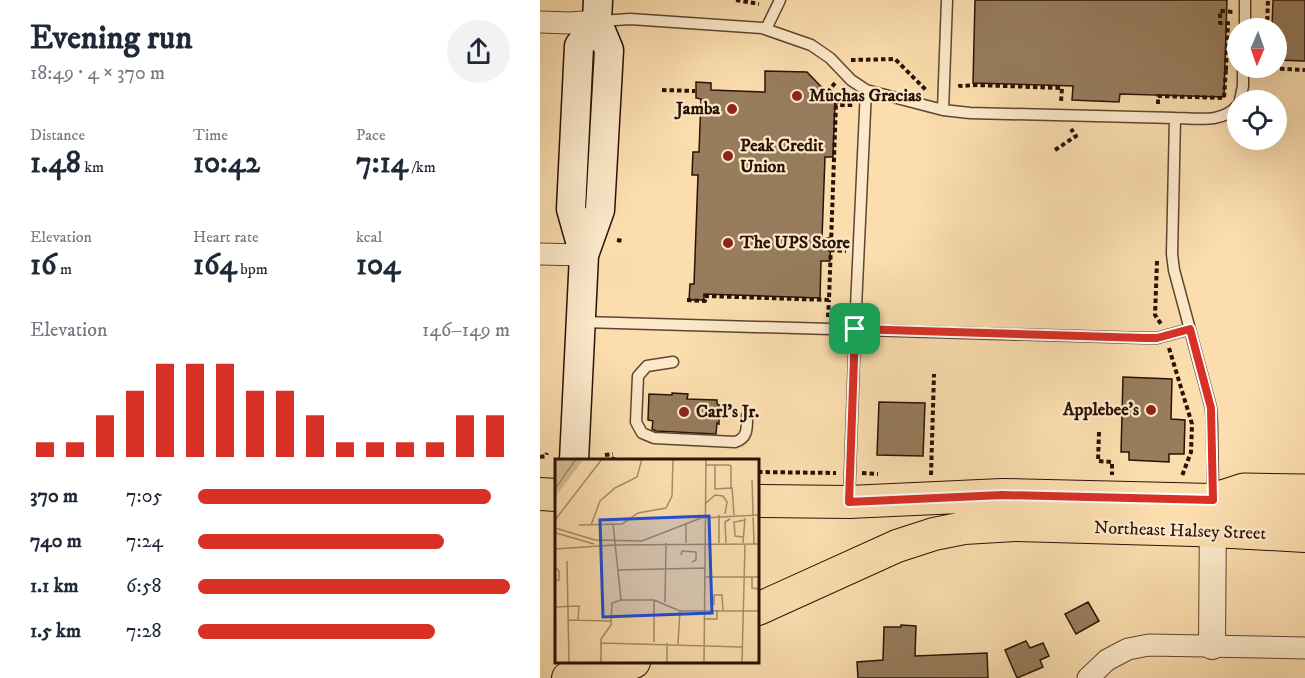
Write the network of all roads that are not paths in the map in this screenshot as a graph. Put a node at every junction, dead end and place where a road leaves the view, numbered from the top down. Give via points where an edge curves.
1 (780, 0) edge
2 (947, 0) edge
3 (1245, 0) edge
4 (597, 10) edge
5 (1245, 18) edge
6 (540, 22) edge
7 (766, 29) junction
8 (866, 90) junction
9 (943, 110) junction
10 (1227, 115) edge
11 (1175, 118) junction
12 (540, 254) edge
13 (584, 255) junction
14 (581, 322) junction
15 (855, 329) junction
16 (1190, 329) junction
17 (673, 362) dead end
18 (747, 416) dead end
19 (574, 459) edge
20 (1305, 492) edge
21 (540, 494) edge
22 (555, 495) edge
23 (759, 501) edge
24 (849, 502) junction
25 (1305, 508) edge
26 (1213, 515) junction
27 (1305, 536) edge
28 (759, 609) edge
29 (1212, 646) junction
30 (1305, 648) edge
31 (566, 663) edge
32 (631, 663) edge
33 (567, 678) edge
34 (1088, 678) edge

1 - 7 lane
2 - 9 lane
3 - 5 lane
4 - 6 street via 570,23
4 - 7 lane via 630,19
4 - 13 main road via 579,46 572,209
7 - 8 lane via 811,45
8 - 9 lane
8 - 15 lane
9 - 11 lane
10 - 11 lane via 1218,119
11 - 16 lane via 1172,254
12 - 13 street
13 - 14 main road
14 - 15 lane
14 - 19 main road
15 - 16 lane via 1157,338
15 - 24 lane
16 - 26 lane via 1211,408
17 - 18 lane via 647,366 638,376 636,422 642,433 654,438 735,441 746,433
20 - 26 highway via 1244,490
21 - 22 main road
23 - 24 main road, Northeast Halsey Street
24 - 26 main road, Northeast Halsey Street via 1002,495 1111,497
25 - 26 main road, Northeast Halsey Street via 1243,504
26 - 27 main road, Northeast Halsey Street
26 - 28 main road, Northeast Halsey Street via 1054,526 990,526 934,534 897,546
26 - 29 street
29 - 30 street
29 - 34 street via 1149,645 1128,649 1107,660
31 - 33 main road
32 - 33 main road

